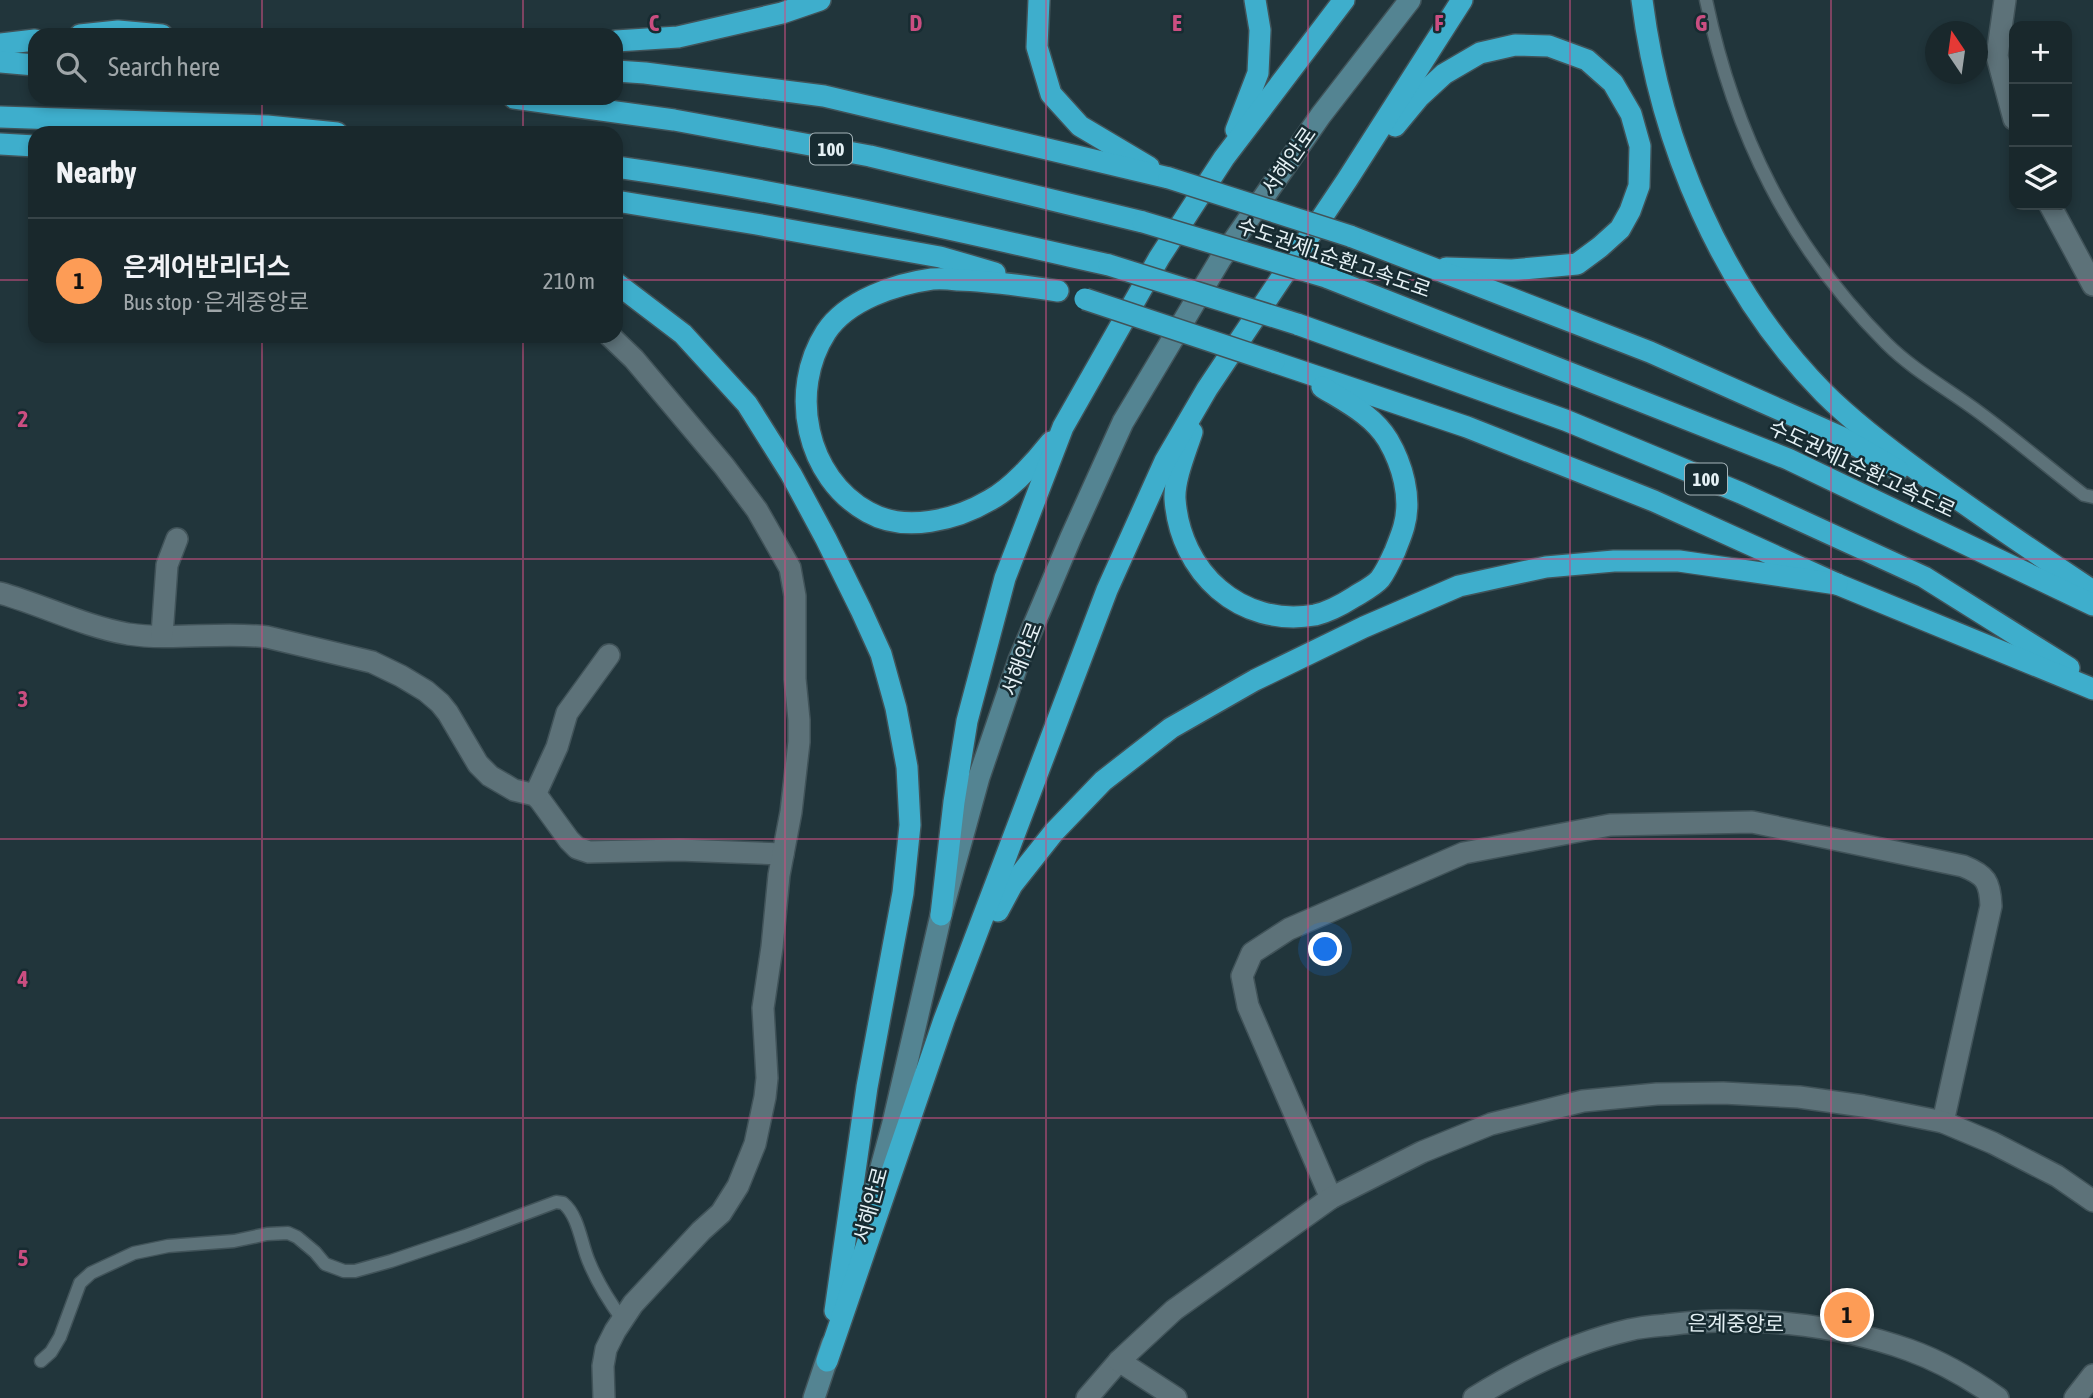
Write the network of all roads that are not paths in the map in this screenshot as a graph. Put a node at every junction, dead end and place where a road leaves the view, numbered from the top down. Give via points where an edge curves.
1 (820, 0) edge
2 (1039, 0) edge
3 (1255, 0) edge
4 (1344, 0) edge
5 (1410, 0) edge
6 (1462, 0) edge
7 (1642, 0) edge
8 (1706, 0) edge
9 (2005, 0) edge
10 (28, 41) edge
11 (623, 41) edge
12 (0, 44) edge
13 (0, 62) edge
14 (28, 64) edge
15 (623, 71) edge
16 (2009, 100) edge
17 (565, 105) edge
18 (0, 117) edge
19 (267, 126) edge
20 (0, 145) edge
21 (28, 146) edge
22 (1224, 158) junction
23 (623, 168) edge
24 (1169, 178) junction
25 (1347, 180) junction
26 (623, 202) edge
27 (2053, 210) edge
28 (1434, 267) junction
29 (2093, 285) edge
30 (623, 288) edge
31 (1058, 291) junction
32 (617, 343) edge
33 (1274, 362) junction
34 (1207, 390) junction
35 (1063, 427) junction
36 (2093, 497) edge
37 (1993, 525) junction
38 (177, 539) dead end
39 (1837, 584) junction
40 (2093, 591) edge
41 (0, 593) edge
42 (2093, 605) edge
43 (162, 635) junction
44 (609, 655) dead end
45 (2093, 683) edge
46 (2093, 689) edge
47 (535, 795) junction
48 (783, 854) junction
49 (941, 915) junction
50 (944, 1020) junction
51 (1943, 1122) junction
52 (1331, 1198) junction
53 (2093, 1201) edge
54 (622, 1320) junction
55 (41, 1361) dead end
56 (828, 1361) junction
57 (1119, 1361) junction
58 (2093, 1375) edge
59 (604, 1398) edge
60 (814, 1398) edge
61 (1087, 1398) edge
62 (1176, 1398) edge
63 (1474, 1398) edge
64 (1998, 1398) edge
65 (2075, 1398) edge

1 - 11 highway via 678,37
2 - 24 highway via 1037,47 1051,94 1080,126
3 - 22 highway via 1260,30 1258,73
4 - 22 highway
5 - 49 main road, 서해안로 via 1321,115 1220,260 1123,422 1020,660 979,776
6 - 25 highway
7 - 37 highway via 1668,126 1704,220 1750,301 1787,353 1826,395 1885,446
8 - 36 lane via 1742,126 1771,189 1821,268 1887,344 1927,378 1979,412 2084,495
9 - 16 street via 1997,56
10 - 12 highway
13 - 14 highway
15 - 24 highway via 824,96
17 - 42 highway, 수도권제1순환고속도로 / 100, bridge via 870,156 1143,222 1326,276 1788,459
18 - 19 highway
20 - 21 highway
22 - 35 highway via 1159,258
23 - 45 highway, 100, bridge via 886,214 1109,265 1297,324 1565,420 1741,494 1924,577
24 - 28 highway, bridge
25 - 28 highway via 1419,97 1444,74 1480,53 1515,45 1549,46 1587,60 1613,83 1631,114 1640,146 1639,186 1620,229 1577,264 1512,270
25 - 34 highway
26 - 31 highway via 940,257
27 - 29 street
28 - 37 highway via 1650,352 1842,437
30 - 56 highway via 682,334 747,404 791,474 850,587 881,654 896,708 907,767 910,825 903,893 867,1087
31 - 33 highway, bridge
31 - 35 highway via 934,278 884,290 852,307 827,331 812,360 806,413 812,444 826,473 869,513 896,521 929,522 991,500 1037,459
32 - 48 street via 724,466 757,510 790,568 795,596 799,742
33 - 34 highway via 1366,415 1387,438 1402,468 1405,525 1379,580 1317,614 1256,611 1228,598 1205,577 1188,551 1175,496
33 - 39 highway via 1466,426 1654,501
34 - 50 highway via 1165,461 1107,590
35 - 49 highway via 1004,578 967,721
37 - 40 highway
38 - 43 street via 167,565
39 - 46 highway
39 - 50 highway via 1679,561 1546,567 1459,586 1255,680 1171,728 1103,781 1054,832 1012,885
41 - 43 street via 101,628
43 - 47 street via 267,637 372,662 440,703 489,776
44 - 47 street via 567,713
47 - 48 street via 569,840 589,852
48 - 54 street via 763,1009 767,1078 755,1144 721,1213
49 - 56 main road, 서해안로 via 893,1123
50 - 56 highway
51 - 52 street via 1863,1106 1723,1093 1583,1101 1491,1124 1422,1152
51 - 52 street via 1991,906 1991,890 1977,871 1752,822 1610,825 1464,853 1289,929 1252,953 1242,976 1248,1006
51 - 53 street via 2046,1170
52 - 57 street via 1174,1310
54 - 55 lane via 603,1294 571,1211 556,1202 355,1271 326,1264 288,1233 134,1253 80,1283 60,1337
54 - 59 street via 606,1349
56 - 60 main road, 서해안로
57 - 61 street
57 - 62 street
58 - 65 street
63 - 64 street, 은계중앙로 via 1506,1377 1571,1347 1631,1329 1751,1321 1807,1326 1910,1350

